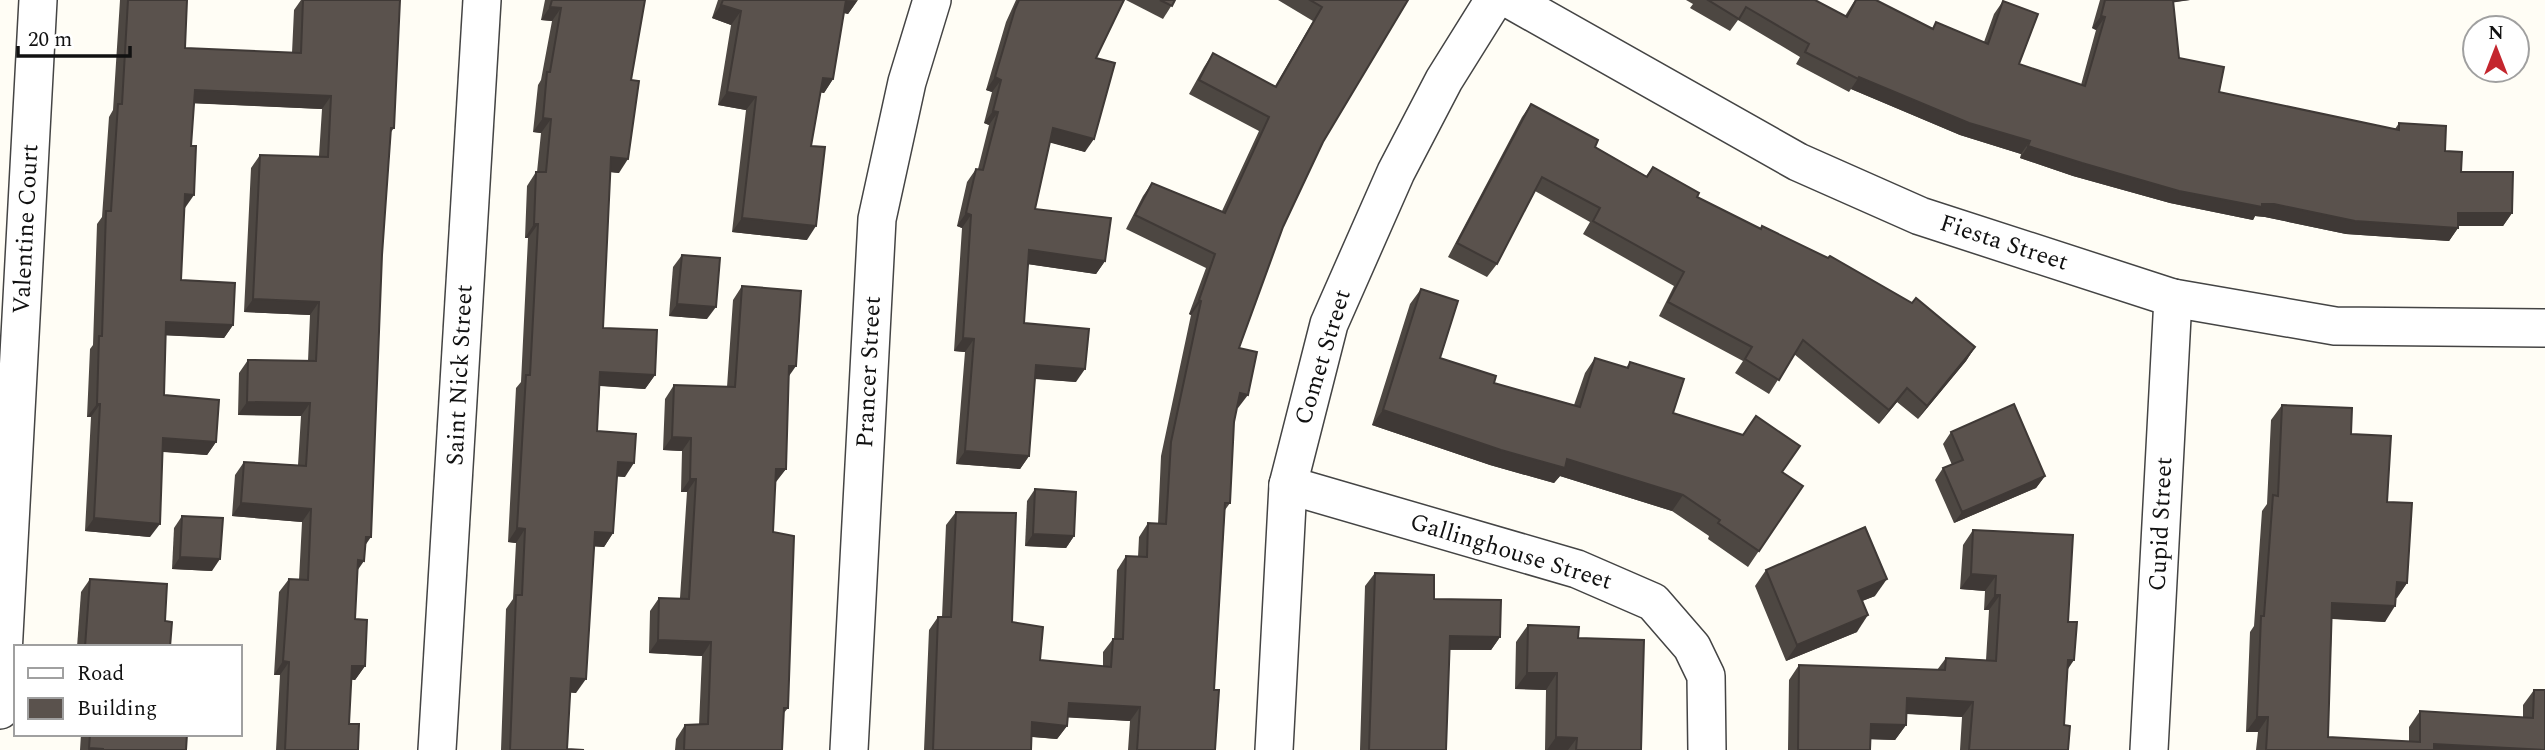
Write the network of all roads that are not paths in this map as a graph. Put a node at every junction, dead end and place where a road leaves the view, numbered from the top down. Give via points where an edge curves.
1 (38, 0) edge
2 (482, 0) edge
3 (932, 0) edge
4 (1494, 0) edge
5 (1511, 0) edge
6 (2173, 298) junction
7 (2545, 328) edge
8 (1288, 485) junction
9 (0, 710) edge
10 (437, 750) edge
11 (849, 750) edge
12 (1274, 750) edge
13 (1707, 750) edge
14 (2149, 750) edge

1 - 9 street, Valentine Court
2 - 10 street, Saint Nick Street
3 - 11 street, Prancer Street via 906,82 877,219
4 - 8 street, Comet Street via 1444,80 1362,242 1329,324
5 - 6 street, Fiesta Street via 1798,162 1920,216
6 - 7 street, Fiesta Street via 2335,326
6 - 14 street, Cupid Street
8 - 12 street, Comet Street
8 - 13 street, Gallinghouse Street via 1577,569 1653,602 1692,647 1706,677

